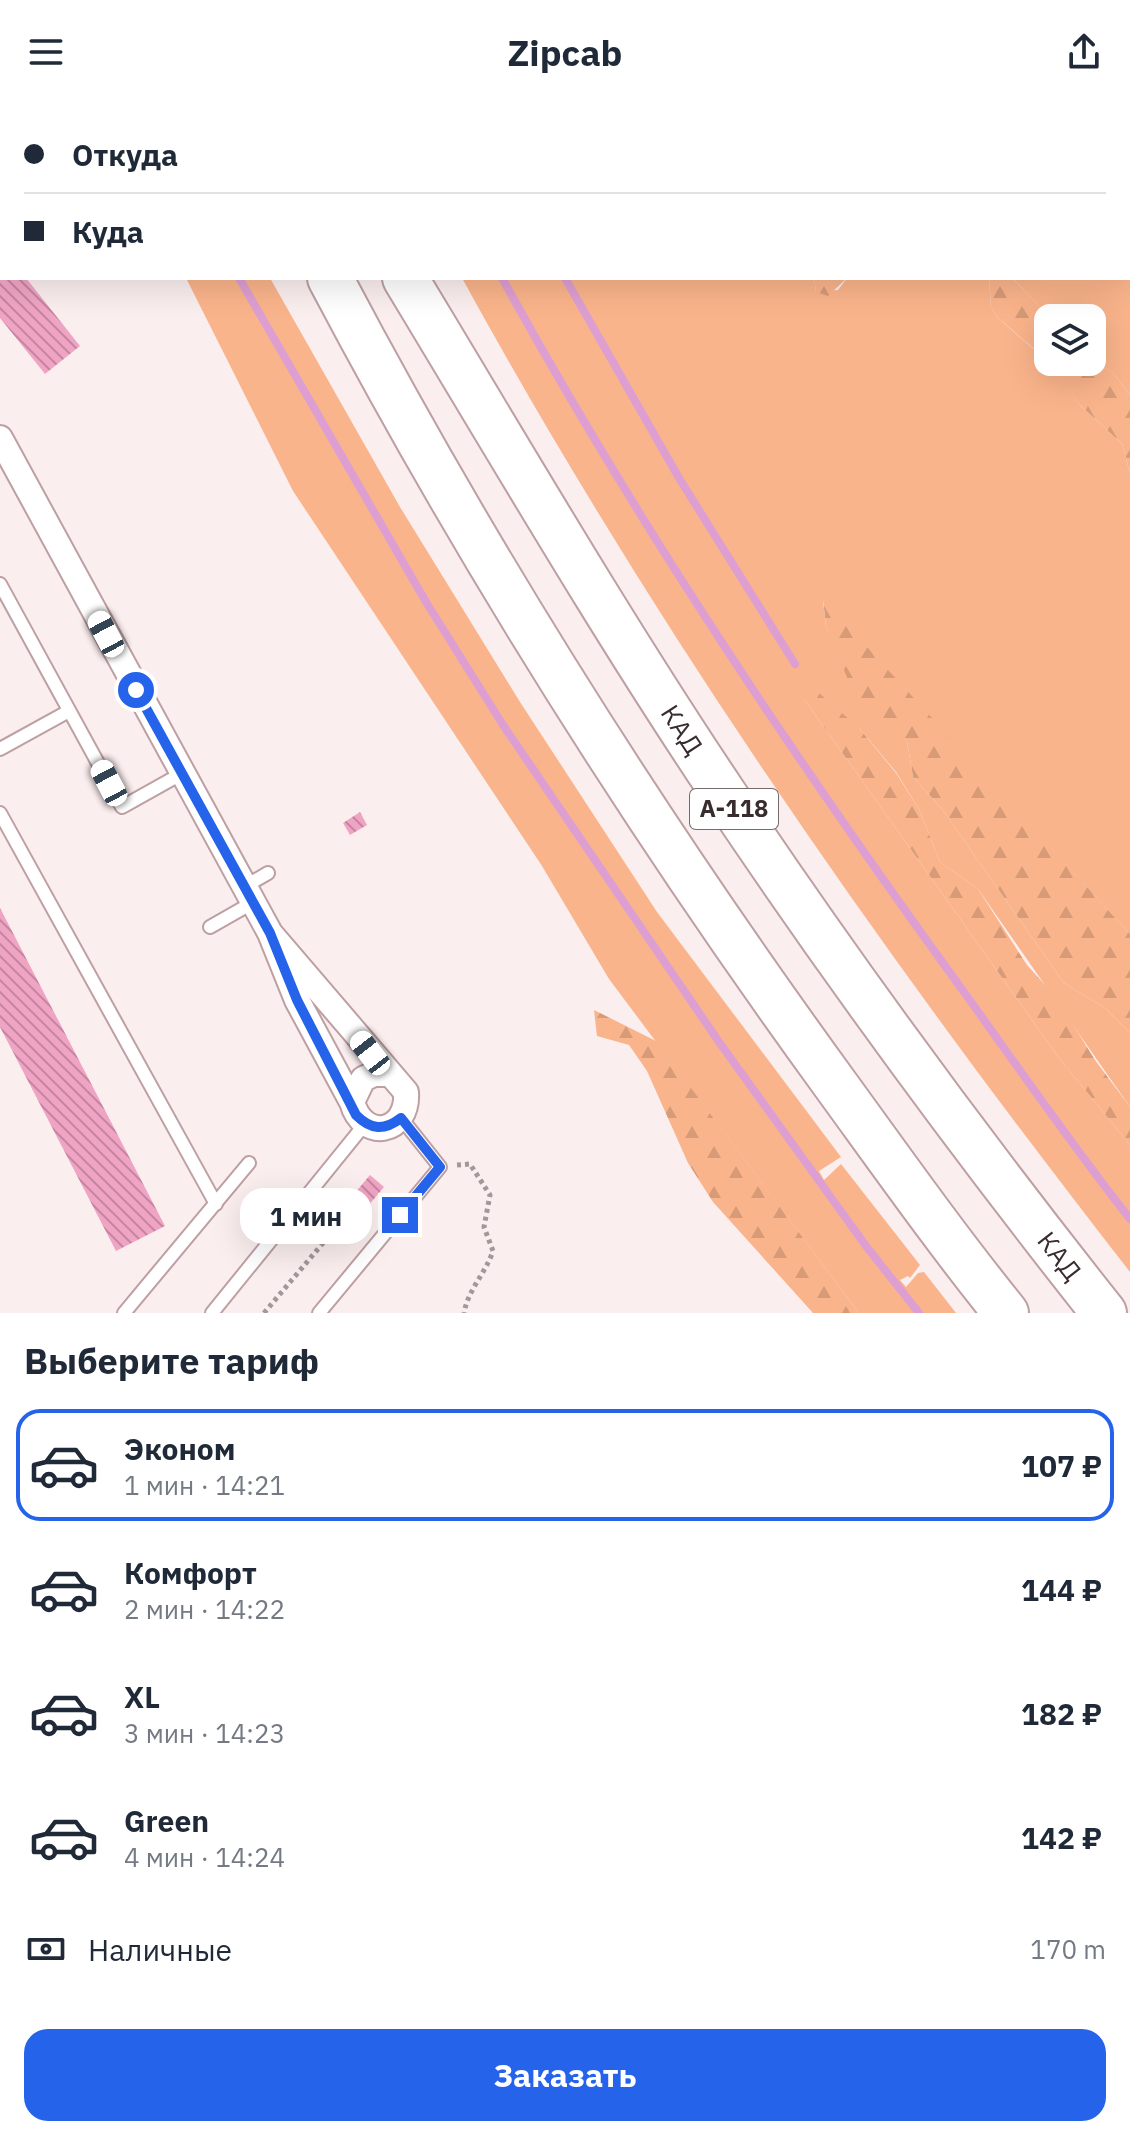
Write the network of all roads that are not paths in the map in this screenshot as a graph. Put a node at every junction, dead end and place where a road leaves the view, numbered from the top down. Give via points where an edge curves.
1 (331, 280) edge
2 (406, 280) edge
3 (0, 438) edge
4 (0, 584) edge
5 (69, 711) junction
6 (0, 749) edge
7 (181, 774) junction
8 (0, 813) edge
9 (268, 873) dead end
10 (248, 895) junction
11 (210, 927) dead end
12 (270, 933) junction
13 (387, 1074) junction
14 (352, 1102) junction
15 (401, 1118) junction
16 (365, 1124) junction
17 (249, 1163) dead end
18 (216, 1204) junction
19 (124, 1313) edge
20 (212, 1313) edge
21 (319, 1313) edge
22 (1006, 1313) edge
23 (1104, 1313) edge

1 - 22 highway, А-118 via 543,654 652,824 780,1009
2 - 23 highway, КАД / А-118 via 721,790 945,1108
3 - 7 street
4 - 5 lane
5 - 6 lane
5 - 7 lane via 122,807
7 - 10 street
8 - 18 lane
9 - 10 lane
10 - 11 lane
10 - 12 street
12 - 13 street
12 - 14 street via 297,1000
13 - 14 street via 363,1079
13 - 15 street via 406,1092
14 - 16 street
15 - 16 street via 391,1126
15 - 21 lane via 440,1167
16 - 20 lane
17 - 18 lane
18 - 19 lane

